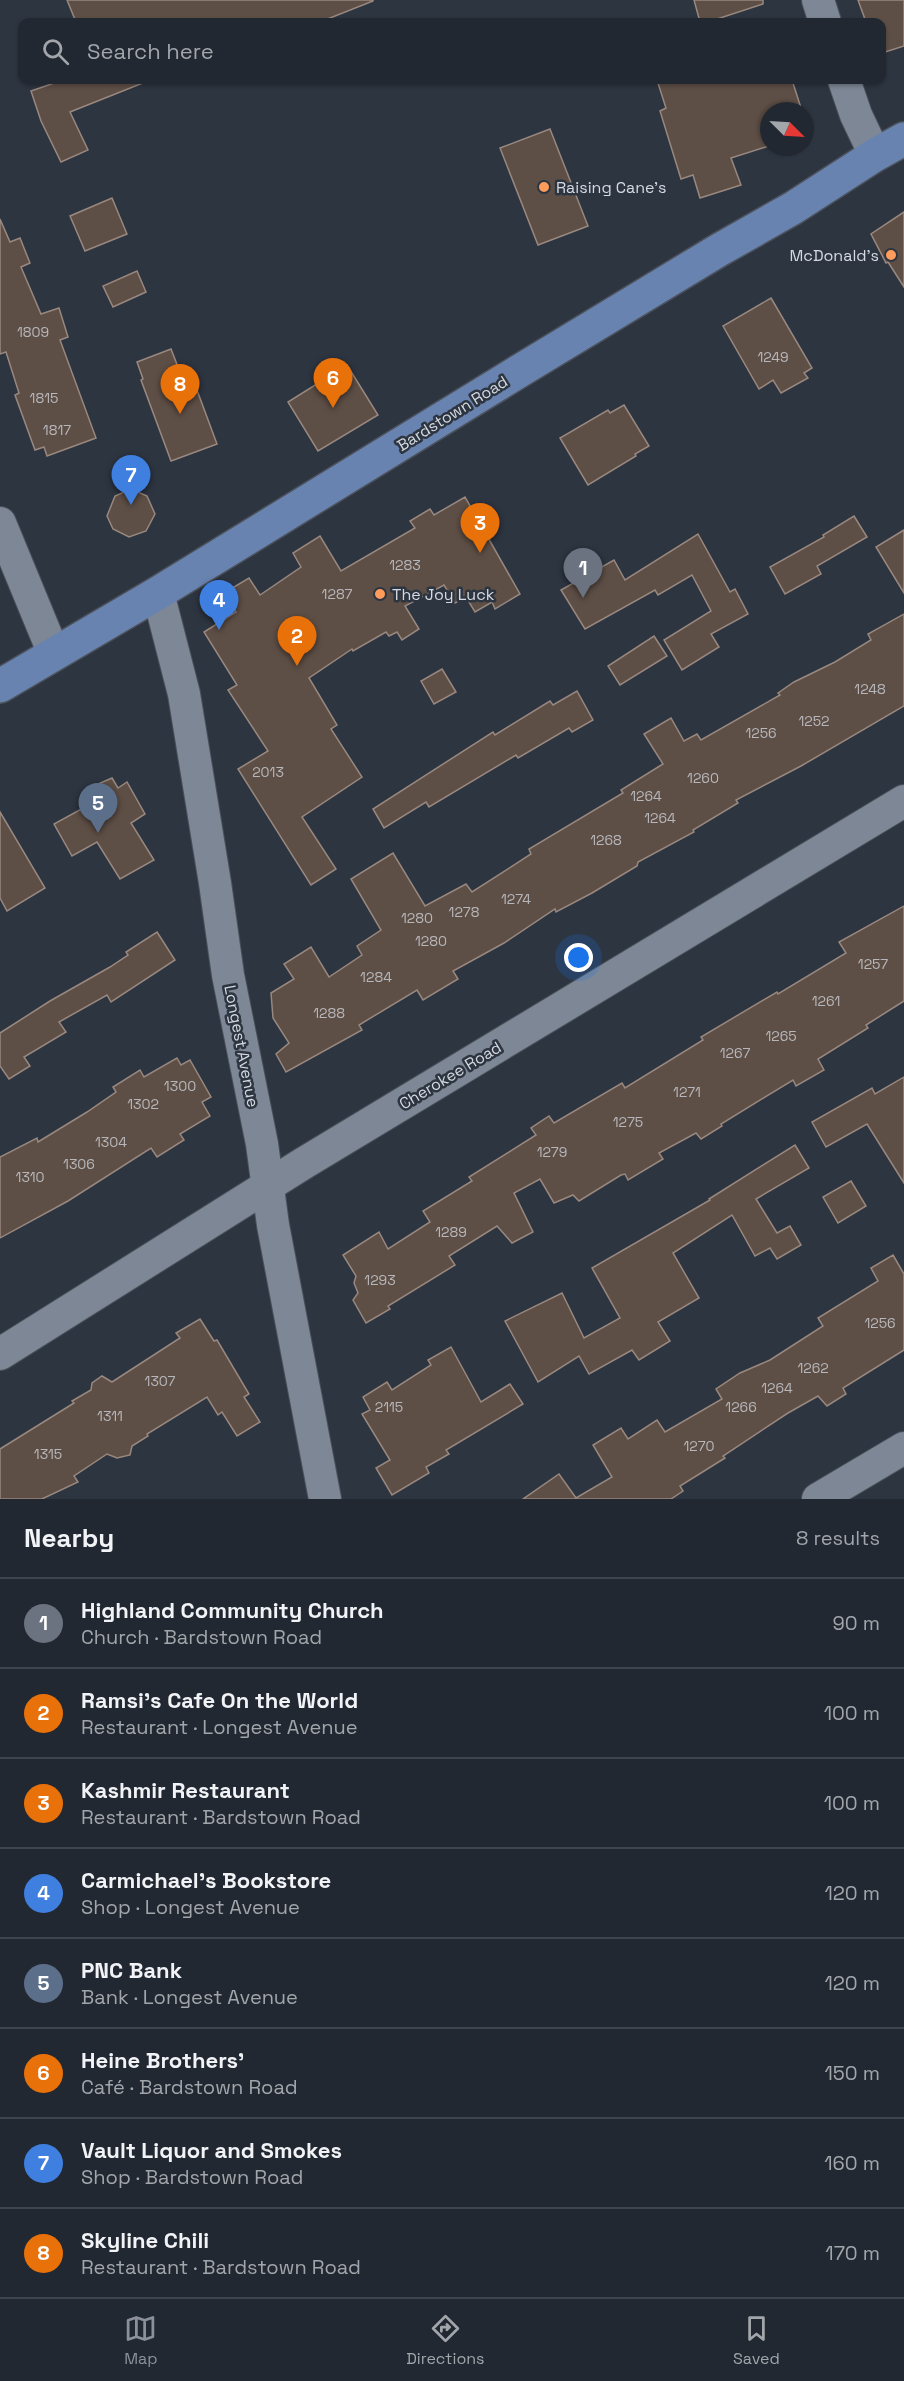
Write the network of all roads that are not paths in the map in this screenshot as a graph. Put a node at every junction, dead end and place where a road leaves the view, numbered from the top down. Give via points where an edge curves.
1 (818, 0) edge
2 (824, 18) edge
3 (845, 84) edge
4 (904, 139) edge
5 (875, 154) junction
6 (0, 523) edge
7 (158, 593) junction
8 (54, 654) junction
9 (0, 686) edge
10 (904, 801) edge
11 (268, 1185) junction
12 (0, 1354) edge
13 (904, 1448) edge
14 (325, 1499) edge
15 (819, 1499) edge

1 - 2 street
3 - 5 street
4 - 5 main road, Bardstown Road
5 - 7 main road, Bardstown Road via 793,208
6 - 8 street
7 - 8 main road, Bardstown Road
7 - 11 street, Longest Avenue via 184,694 228,975
8 - 9 main road, Bardstown Road
10 - 11 street, Cherokee Road
11 - 12 street, Cherokee Road
11 - 14 street, Longest Avenue
13 - 15 street

